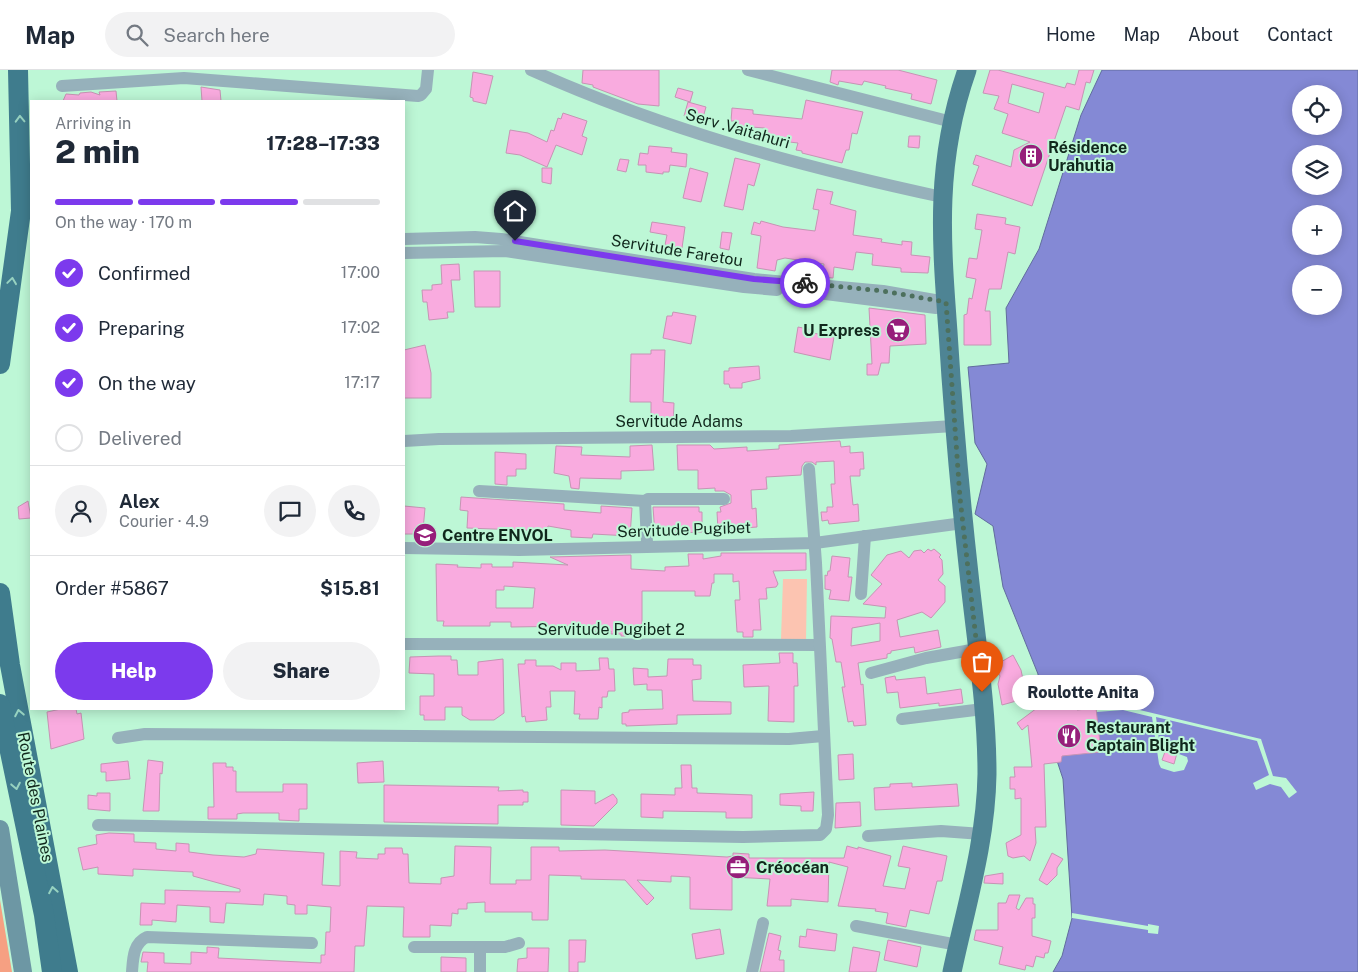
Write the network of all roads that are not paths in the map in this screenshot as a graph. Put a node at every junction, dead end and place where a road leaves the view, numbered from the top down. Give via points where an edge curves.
1 (18, 70) edge
2 (428, 70) edge
3 (531, 70) edge
4 (748, 70) edge
5 (967, 70) edge
6 (62, 86) dead end
7 (952, 122) junction
8 (942, 197) junction
9 (405, 239) edge
10 (405, 253) edge
11 (946, 305) junction
12 (0, 364) edge
13 (954, 426) junction
14 (405, 441) edge
15 (809, 469) dead end
16 (479, 491) dead end
17 (724, 499) dead end
18 (645, 501) junction
19 (963, 524) junction
20 (865, 536) junction
21 (815, 543) junction
22 (645, 546) junction
23 (405, 548) edge
24 (0, 593) edge
25 (861, 594) dead end
26 (405, 644) edge
27 (819, 645) junction
28 (977, 649) junction
29 (871, 673) dead end
30 (0, 704) edge
31 (983, 709) junction
32 (902, 719) dead end
33 (823, 736) junction
34 (118, 738) dead end
35 (98, 825) dead end
36 (0, 829) edge
37 (982, 834) junction
38 (868, 836) dead end
39 (763, 923) dead end
40 (856, 926) dead end
41 (312, 943) dead end
42 (519, 943) dead end
43 (958, 945) junction
44 (414, 947) dead end
45 (480, 948) junction
46 (23, 972) edge
47 (52, 972) edge
48 (68, 972) edge
49 (132, 972) edge
50 (480, 972) edge
51 (752, 972) edge
52 (952, 972) edge

12 -> 1 highway via 21,211
2 - 6 street via 426,89 418,96 184,78
3 - 8 street, Serv .Vaitahuri via 602,101 698,134 831,172
4 - 7 street
5 - 7 main road
7 - 8 main road
8 - 11 main road
9 - 11 street, Servitude Faretou via 501,239 754,279 883,291
10 - 11 street, Servitude Faretou via 505,251 744,287
11 - 13 main road
13 - 14 street, Servitude Adams via 782,436
13 - 19 main road
15 - 21 street
16 - 18 street
17 - 18 street via 652,498
18 - 22 street
19 - 20 street, Servitude Pugibet
19 - 28 main road
20 - 21 street, Servitude Pugibet
20 - 25 street
21 - 22 street, Servitude Pugibet
21 - 27 street
22 - 23 street, Servitude Pugibet via 519,550
48 -> 24 highway, Route des Plaines via 10,665
26 - 27 street, Servitude Pugibet 2
27 - 33 street
28 - 29 street
28 - 31 main road
30 -> 47 highway, Route des Plaines via 44,915
31 - 32 street
31 - 37 main road via 986,778
33 - 34 street via 145,734
33 - 35 street via 828,815 826,829 820,835 743,837
36 - 46 main road
37 - 38 street via 941,831
37 - 43 main road
39 - 51 street
40 - 43 street
41 - 49 street via 147,937 136,946
42 - 45 street
43 - 52 main road
44 - 45 street
45 - 50 street

